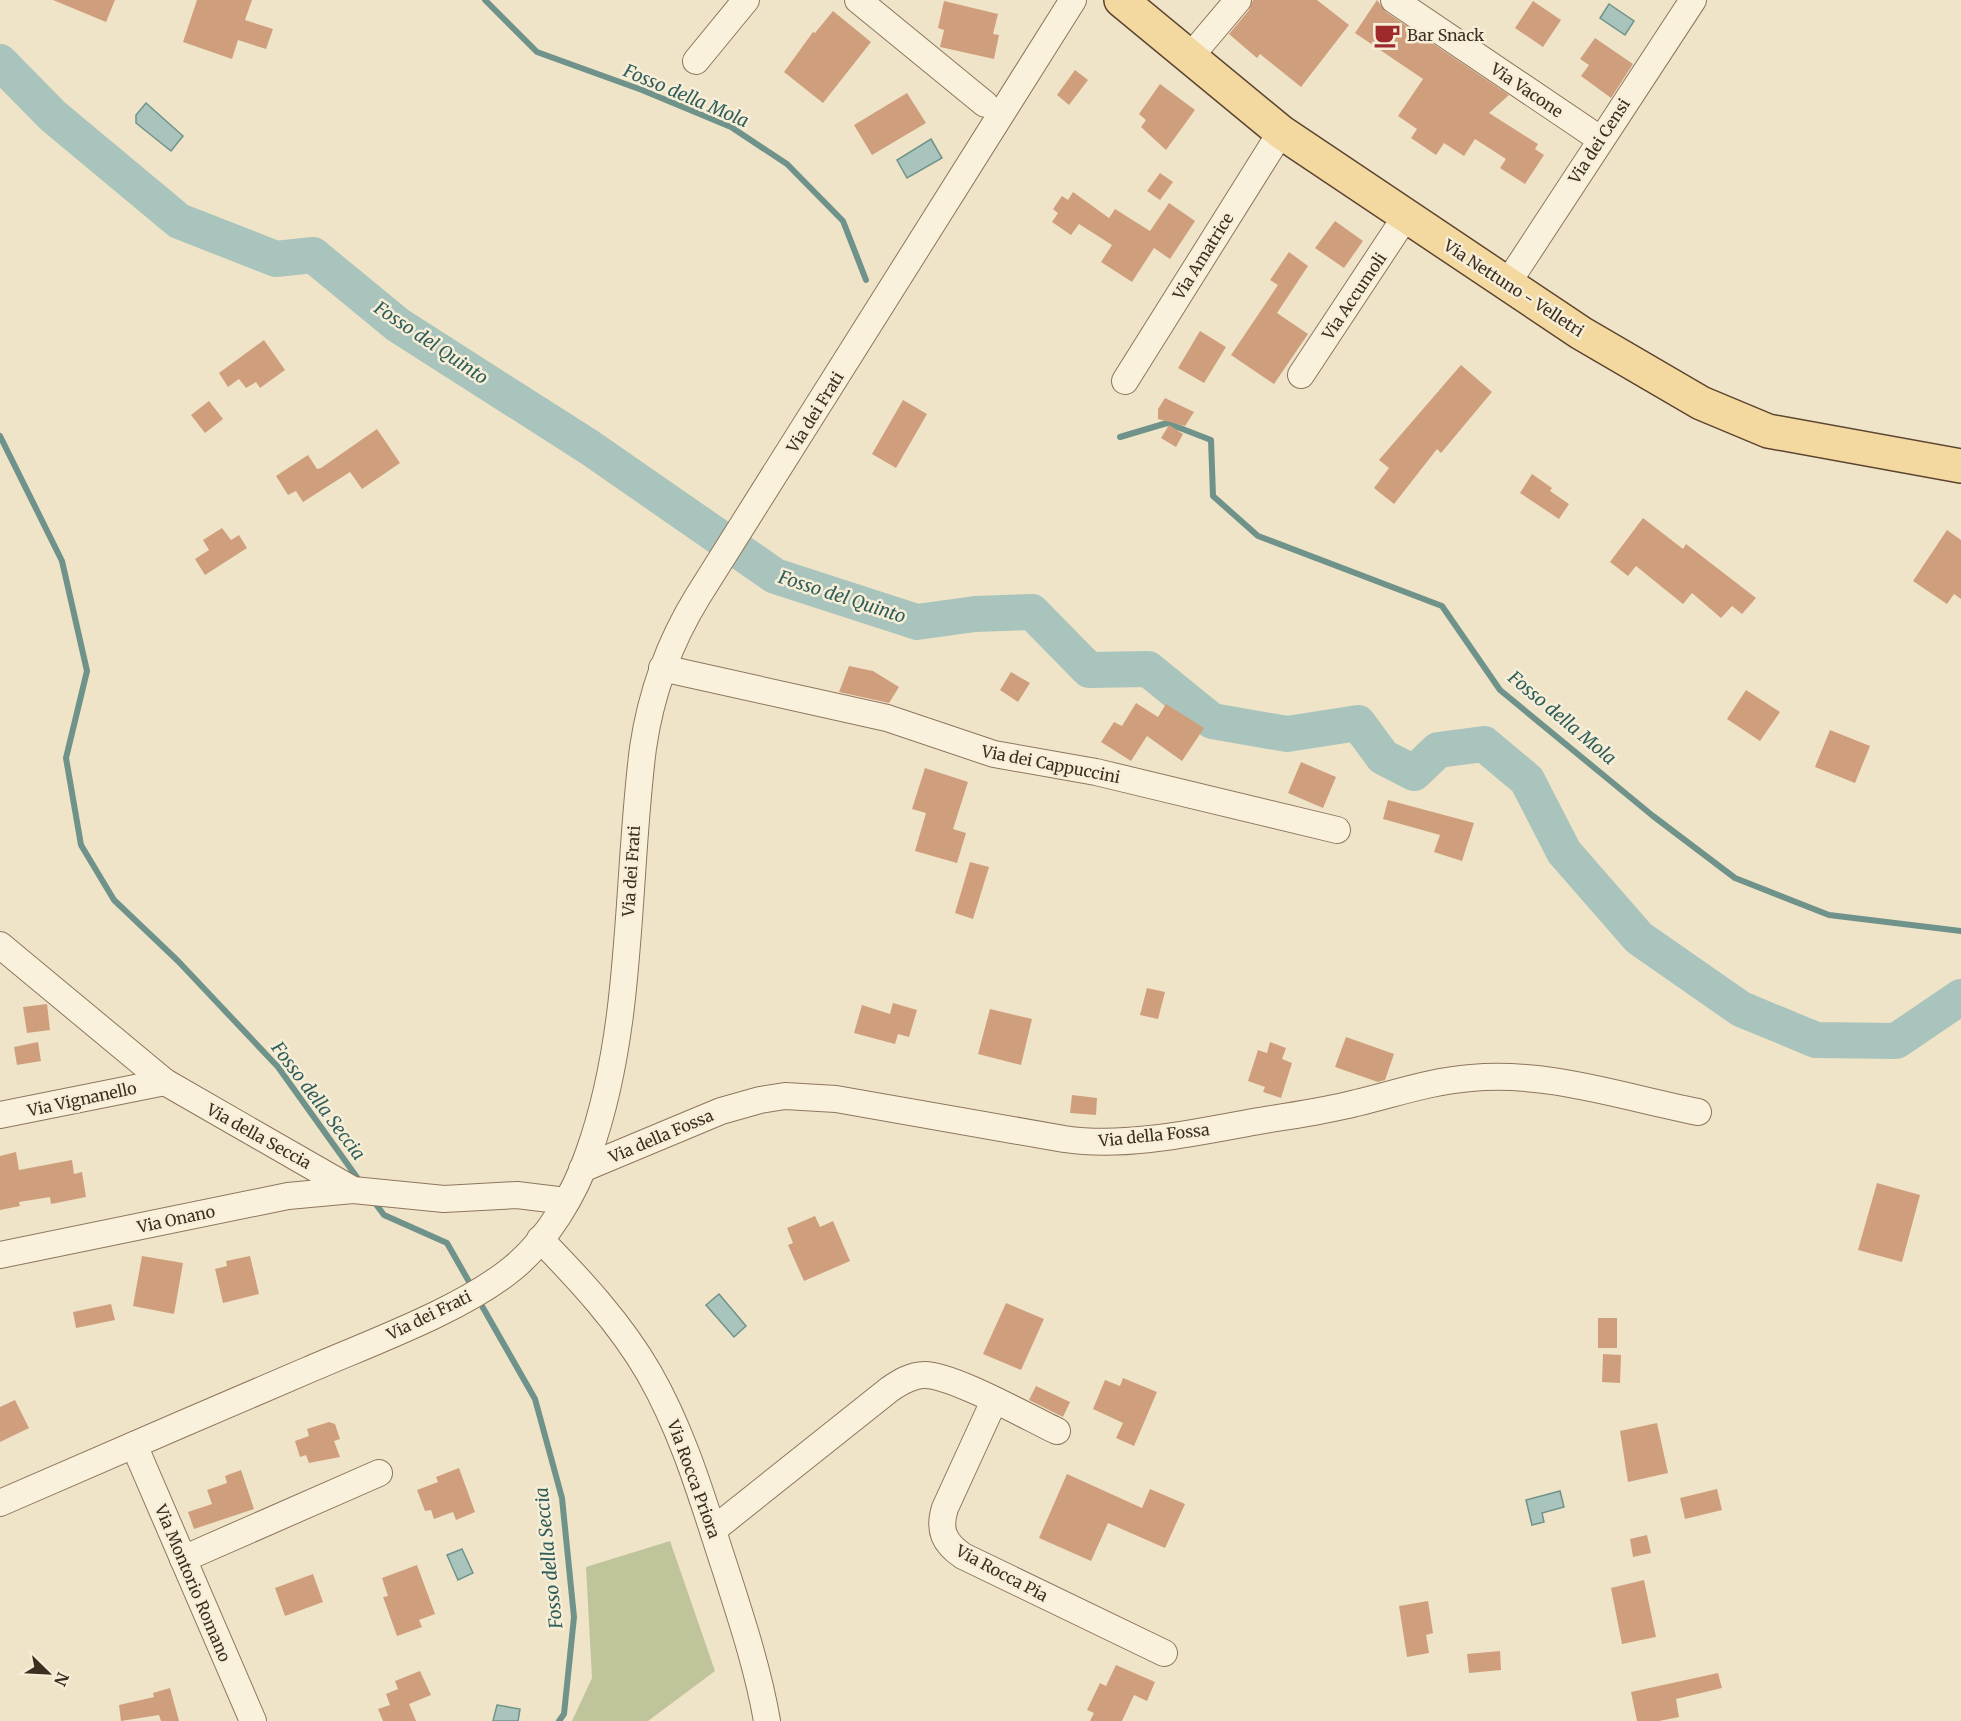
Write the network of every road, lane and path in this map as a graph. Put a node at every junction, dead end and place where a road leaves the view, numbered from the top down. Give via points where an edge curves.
1 (746, 0) edge
2 (858, 0) edge
3 (1073, 0) edge
4 (1121, 0) edge
5 (1238, 0) edge
6 (1394, 0) edge
7 (1693, 0) edge
8 (1189, 58) junction
9 (696, 61) dead end
10 (985, 104) dead end
11 (1281, 132) junction
12 (1600, 139) junction
13 (1406, 216) junction
14 (1507, 284) junction
15 (1301, 375) dead end
16 (1125, 381) dead end
17 (1961, 466) edge
18 (662, 668) junction
19 (1337, 830) dead end
20 (0, 945) edge
21 (165, 1082) junction
22 (1698, 1112) dead end
23 (0, 1115) edge
24 (582, 1169) junction
25 (353, 1190) junction
26 (566, 1201) junction
27 (540, 1239) junction
28 (0, 1255) edge
29 (994, 1401) junction
30 (1058, 1431) dead end
31 (134, 1445) junction
32 (379, 1473) dead end
33 (0, 1503) edge
34 (713, 1530) junction
35 (183, 1559) junction
36 (1164, 1653) dead end
37 (253, 1721) edge
38 (767, 1721) edge

1 - 9 street
2 - 10 street
3 - 18 street, Via dei Frati via 719,564
4 - 8 main road, Via Nettuno - Velletri
5 - 8 street
6 - 12 street, Via Vacone
7 - 12 street, Via dei Censi
8 - 11 main road, Via Nettuno - Velletri
11 - 13 main road, Via Nettuno - Velletri
11 - 16 street, Via Amatrice
12 - 14 street, Via dei Censi
13 - 14 main road, Via Nettuno - Velletri
13 - 15 street, Via Accumoli
14 - 17 main road, Via Nettuno - Velletri via 1619,356 1741,421 1791,437
18 - 19 street, Via dei Cappuccini via 887,718 994,754 1096,772
18 - 24 street, Via dei Frati via 641,763 611,1062 599,1122
20 - 21 street, Via della Seccia
21 - 23 street, Via Vignanello
21 - 25 street, Via della Seccia
22 - 24 street, Via della Fossa via 1566,1082 1472,1078 1424,1085 1350,1105 1189,1133 1092,1142 836,1099 785,1096 721,1111
24 - 26 street, Via dei Frati
25 - 26 street, Via della Seccia via 453,1200 526,1195
25 - 28 street, Via Onano via 288,1196
26 - 27 street, Via dei Frati
27 - 31 street, Via dei Frati via 513,1268 453,1304
27 - 34 street, Via Rocca Priora via 613,1320 649,1373 682,1438
29 - 30 street
29 - 34 street via 938,1377 925,1375 905,1380
29 - 36 street, Via Rocca Pia via 945,1508 941,1526 947,1543 963,1556
31 - 33 street, Via dei Frati
31 - 35 street, Via Montorio Romano
32 - 35 street
34 - 38 street, Via Rocca Priora
35 - 37 street, Via Montorio Romano

